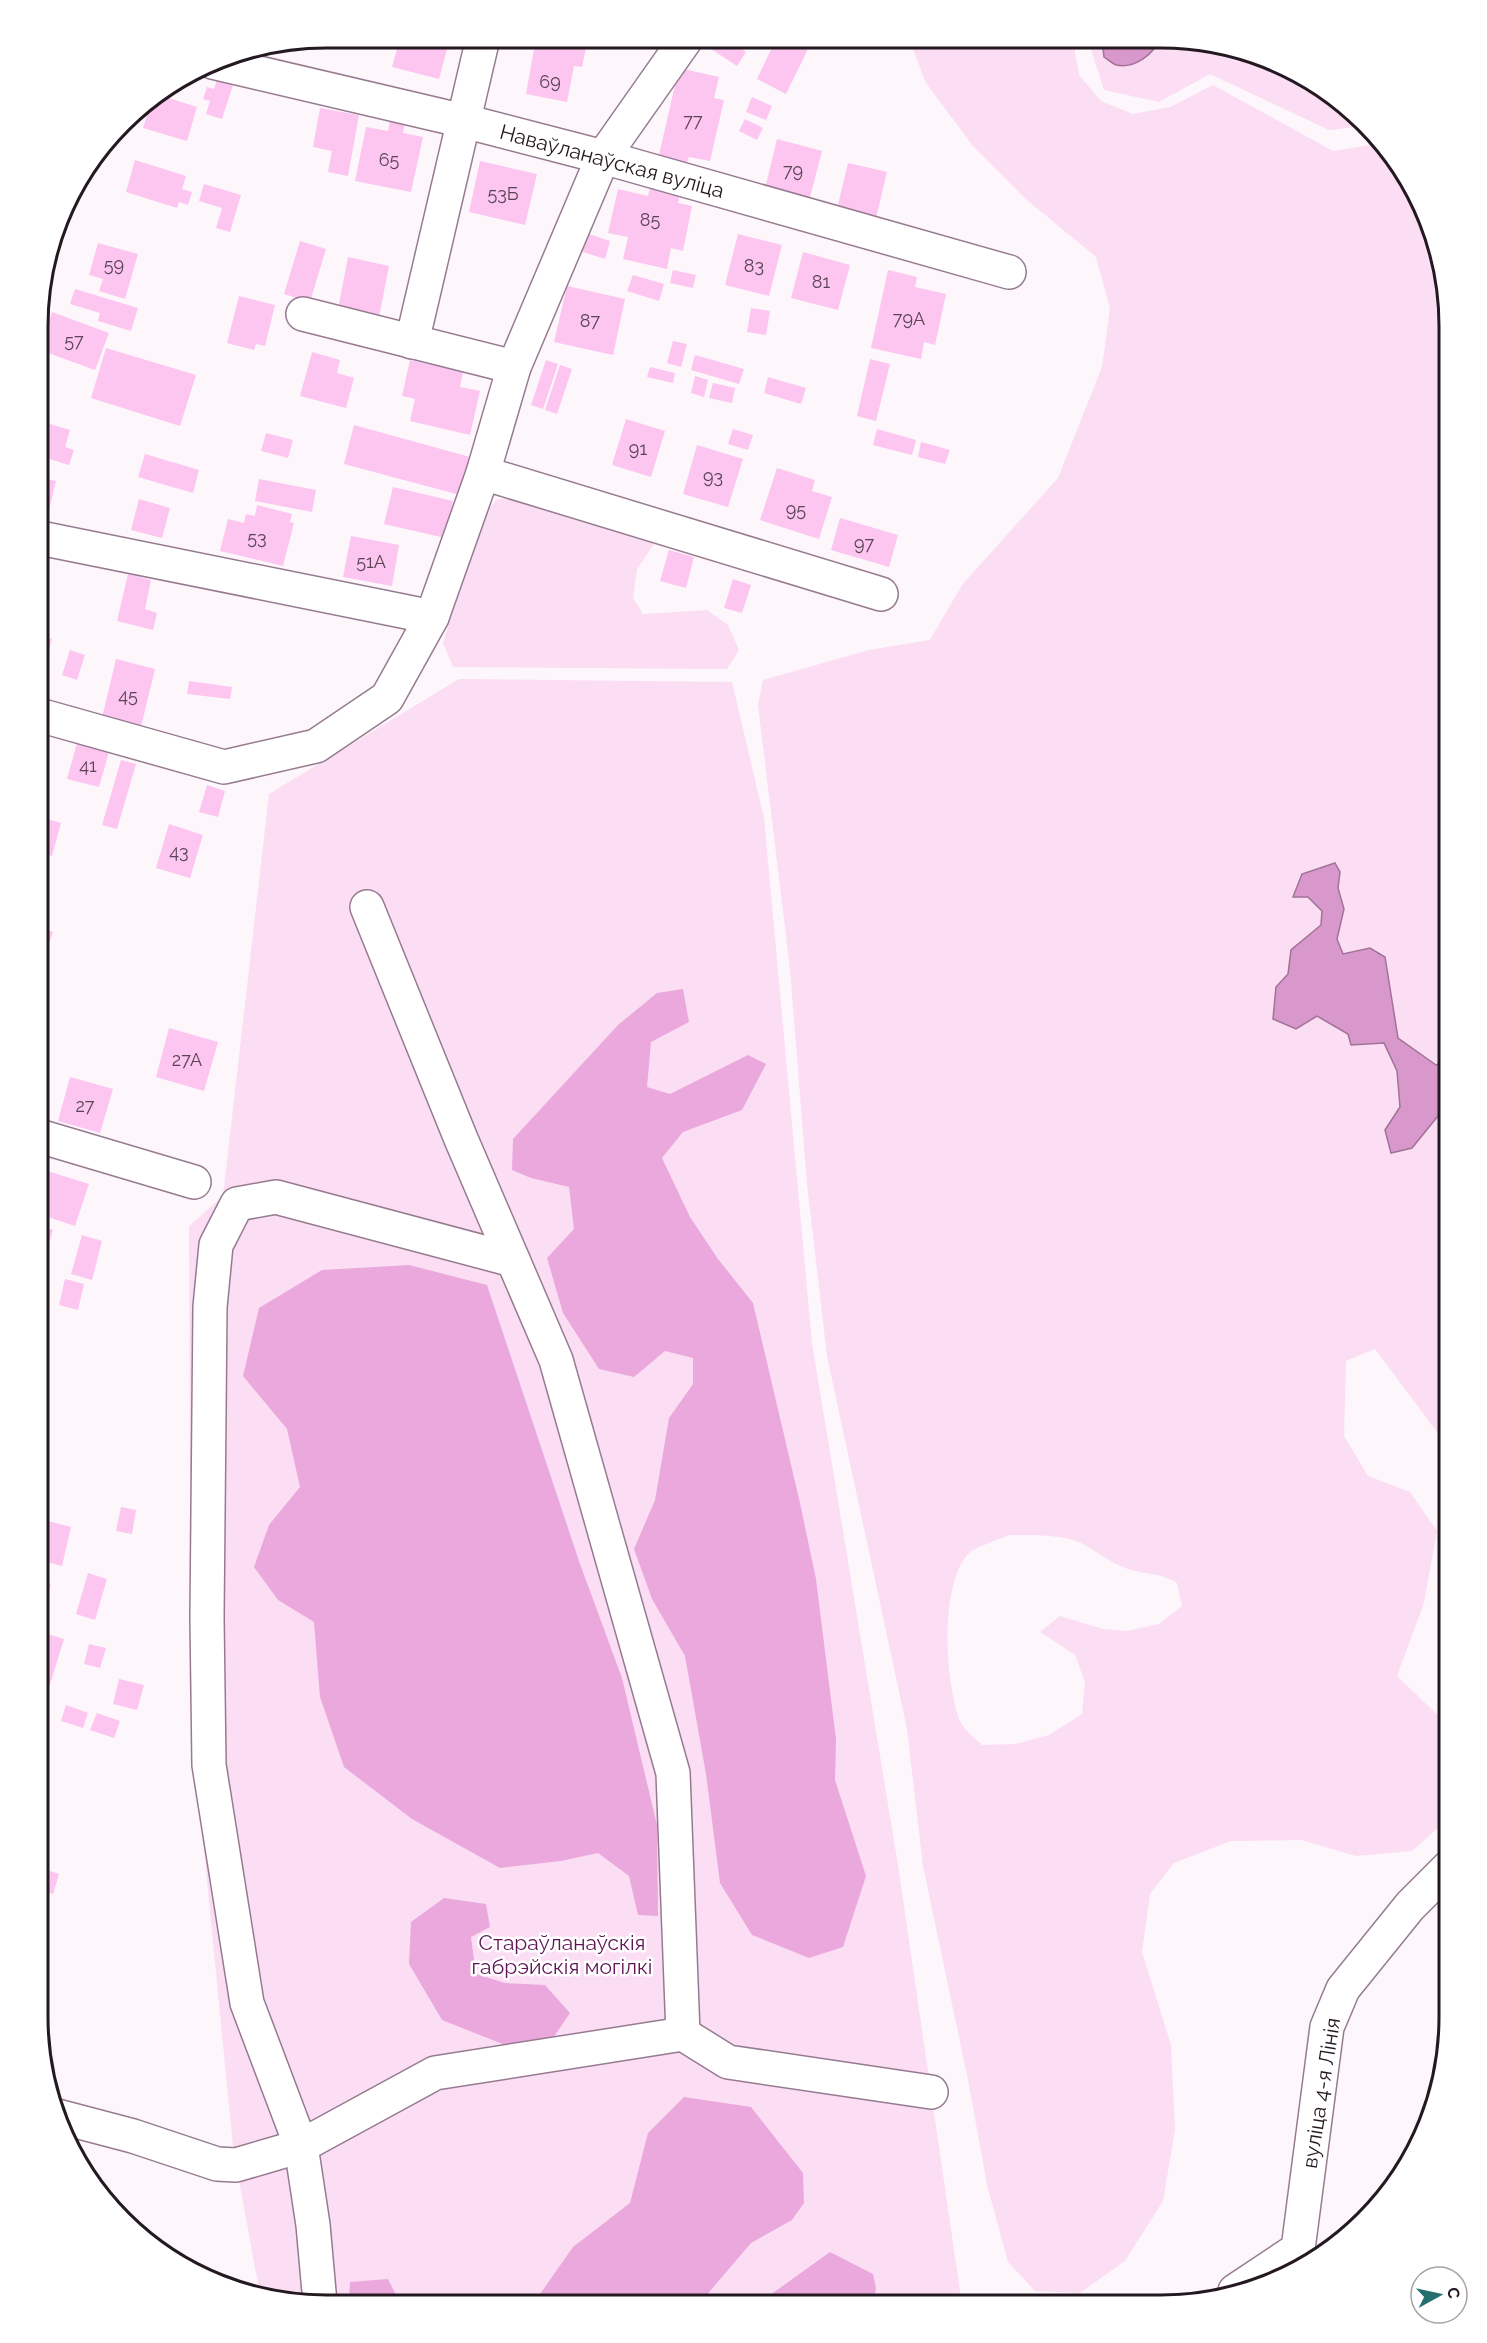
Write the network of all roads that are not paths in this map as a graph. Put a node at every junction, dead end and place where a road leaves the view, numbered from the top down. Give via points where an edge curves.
1 (481, 48) edge
2 (680, 48) edge
3 (229, 66) edge
4 (464, 121) junction
5 (603, 157) junction
6 (1009, 272) dead end
7 (303, 314) dead end
8 (412, 342) junction
9 (514, 367) junction
10 (483, 472) junction
11 (48, 540) edge
12 (880, 594) dead end
13 (432, 617) junction
14 (48, 718) edge
15 (366, 907) dead end
16 (48, 1139) edge
17 (194, 1182) dead end
18 (513, 1260) junction
19 (1439, 1877) edge
20 (684, 2034) junction
21 (931, 2092) dead end
22 (68, 2119) edge
23 (301, 2146) junction
24 (1308, 2253) edge
25 (1306, 2254) edge
26 (1274, 2271) edge
27 (319, 2295) edge

1 - 4 street
2 - 5 street
3 - 4 street, Наваўланаўская вуліца
4 - 5 street, Наваўланаўская вуліца
4 - 8 street
5 - 6 street, Наваўланаўская вуліца
5 - 9 street
7 - 8 street
8 - 9 street
9 - 10 street
10 - 12 street
10 - 13 street
11 - 13 street
13 - 14 street via 387,698 316,746 224,767
15 - 18 street
16 - 17 street
18 - 20 street via 556,1360 673,1773
18 - 23 street via 276,1197 237,1204 216,1245 210,1306 209,1765 247,2003
19 - 24 street, вуліца 4-я Лінія via 1410,1906 1343,1989 1327,2027
20 - 21 street via 728,2062
20 - 23 street via 435,2073
22 - 23 street via 217,2164 236,2165
23 - 27 street
25 - 26 street, вуліца 4-я Лінія

